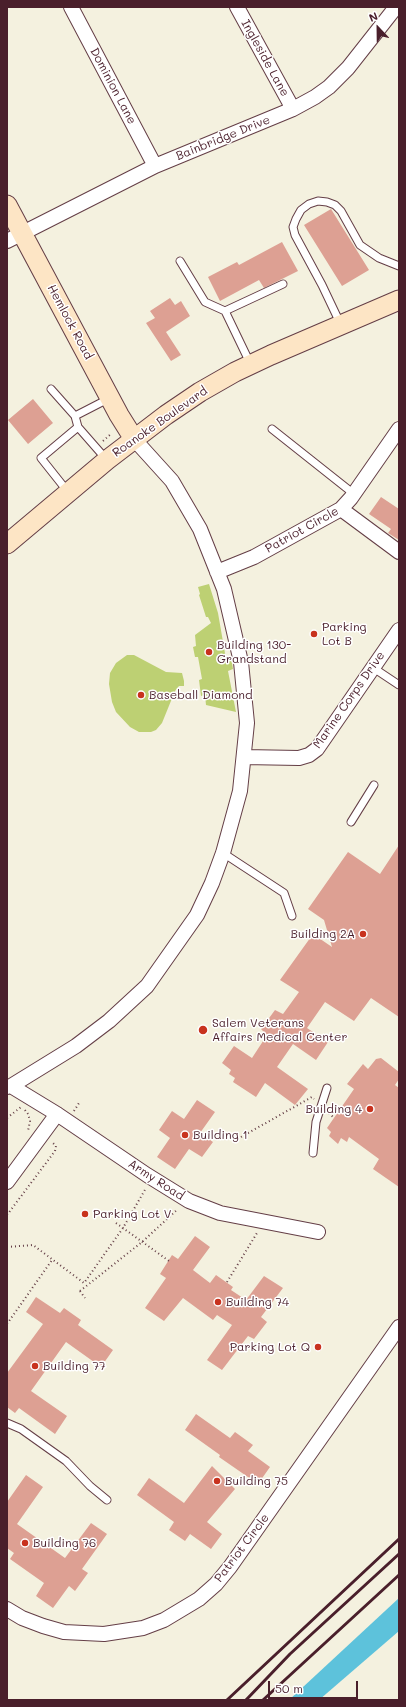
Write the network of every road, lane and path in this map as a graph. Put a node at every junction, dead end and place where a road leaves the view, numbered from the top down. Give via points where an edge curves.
1 (71, 7) edge
2 (237, 7) edge
3 (396, 7) edge
4 (293, 110) junction
5 (156, 166) junction
6 (7, 205) edge
7 (14, 237) edge
8 (180, 261) dead end
9 (399, 266) edge
10 (283, 284) dead end
11 (399, 300) edge
12 (226, 311) junction
13 (341, 325) junction
14 (251, 365) junction
15 (52, 389) dead end
16 (111, 398) junction
17 (75, 416) junction
18 (78, 427) junction
19 (272, 429) dead end
20 (399, 429) edge
21 (134, 439) junction
22 (107, 460) junction
23 (69, 492) junction
24 (354, 494) junction
25 (341, 509) junction
26 (7, 544) edge
27 (399, 552) edge
28 (217, 572) junction
29 (399, 630) edge
30 (372, 667) junction
31 (399, 685) edge
32 (244, 757) junction
33 (374, 785) dead end
34 (351, 822) dead end
35 (223, 853) junction
36 (292, 916) dead end
37 (9, 1086) edge
38 (327, 1088) dead end
39 (312, 1097) dead end
40 (17, 1102) dead end
41 (79, 1103) dead end
42 (22, 1106) junction
43 (62, 1117) junction
44 (7, 1118) edge
45 (27, 1136) dead end
46 (241, 1137) dead end
47 (313, 1153) dead end
48 (7, 1182) edge
49 (146, 1187) dead end
50 (180, 1207) dead end
51 (7, 1215) edge
52 (116, 1223) dead end
53 (123, 1228) junction
54 (318, 1232) dead end
55 (257, 1233) dead end
56 (142, 1242) junction
57 (7, 1246) edge
58 (52, 1260) junction
59 (169, 1261) dead end
60 (227, 1282) dead end
61 (84, 1283) junction
62 (80, 1291) junction
63 (85, 1298) dead end
64 (7, 1324) edge
65 (399, 1327) edge
66 (7, 1423) edge
67 (107, 1500) dead end
68 (7, 1609) edge

1 - 5 street, Dominion Lane
2 - 4 street, Ingleside Lane
3 - 4 street, Bainbridge Drive via 342,75 315,97
4 - 5 street, Bainbridge Drive
5 - 7 street, Bainbridge Drive
6 - 7 main road, Hemlock Road
7 - 16 main road, Hemlock Road
8 - 12 lane via 205,302
9 - 13 lane via 379,258 360,245 335,205 318,201 301,210 293,227 295,236
10 - 12 lane
11 - 13 main road, Roanoke Boulevard
12 - 14 lane
13 - 14 main road, Roanoke Boulevard
14 - 21 main road, Roanoke Boulevard via 200,392
15 - 17 lane
16 - 17 lane
16 - 21 main road, Hemlock Road
17 - 18 lane
18 - 22 lane
18 - 23 lane via 41,458
19 - 24 lane
20 - 24 street, Patriot Circle
21 - 22 main road, Roanoke Boulevard
21 - 28 street via 172,481 200,529
22 - 23 main road, Roanoke Boulevard
23 - 26 main road, Roanoke Boulevard
24 - 25 street, Patriot Circle
25 - 27 street
25 - 28 street, Patriot Circle via 254,557
28 - 32 street via 224,589 241,662 247,723
29 - 30 street, Marine Corps Drive
30 - 31 lane
30 - 32 street, Marine Corps Drive via 319,746 309,755 299,758
32 - 35 street via 240,791
33 - 34 lane
35 - 36 lane via 284,893
35 - 37 street via 197,915 147,986 109,1021 76,1046
37 - 43 street, Army Road
38 - 47 lane via 316,1122
39 - 46 path
40 - 42 path
41 - 43 path
42 - 44 path
42 - 45 path via 30,1121
43 - 48 street
43 - 51 path via 52,1142 56,1146 55,1151
43 - 54 street, Army Road via 189,1201 220,1213
49 - 53 path
50 - 56 path
52 - 53 path
53 - 56 path
53 - 61 path
55 - 60 path
56 - 59 path
56 - 62 path
57 - 58 path via 33,1245
58 - 61 path
58 - 64 path
61 - 62 path
62 - 63 path
65 - 68 street, Patriot Circle via 230,1567 199,1599 164,1620 137,1629 104,1634 64,1632 36,1623
66 - 67 lane via 21,1429 66,1461

